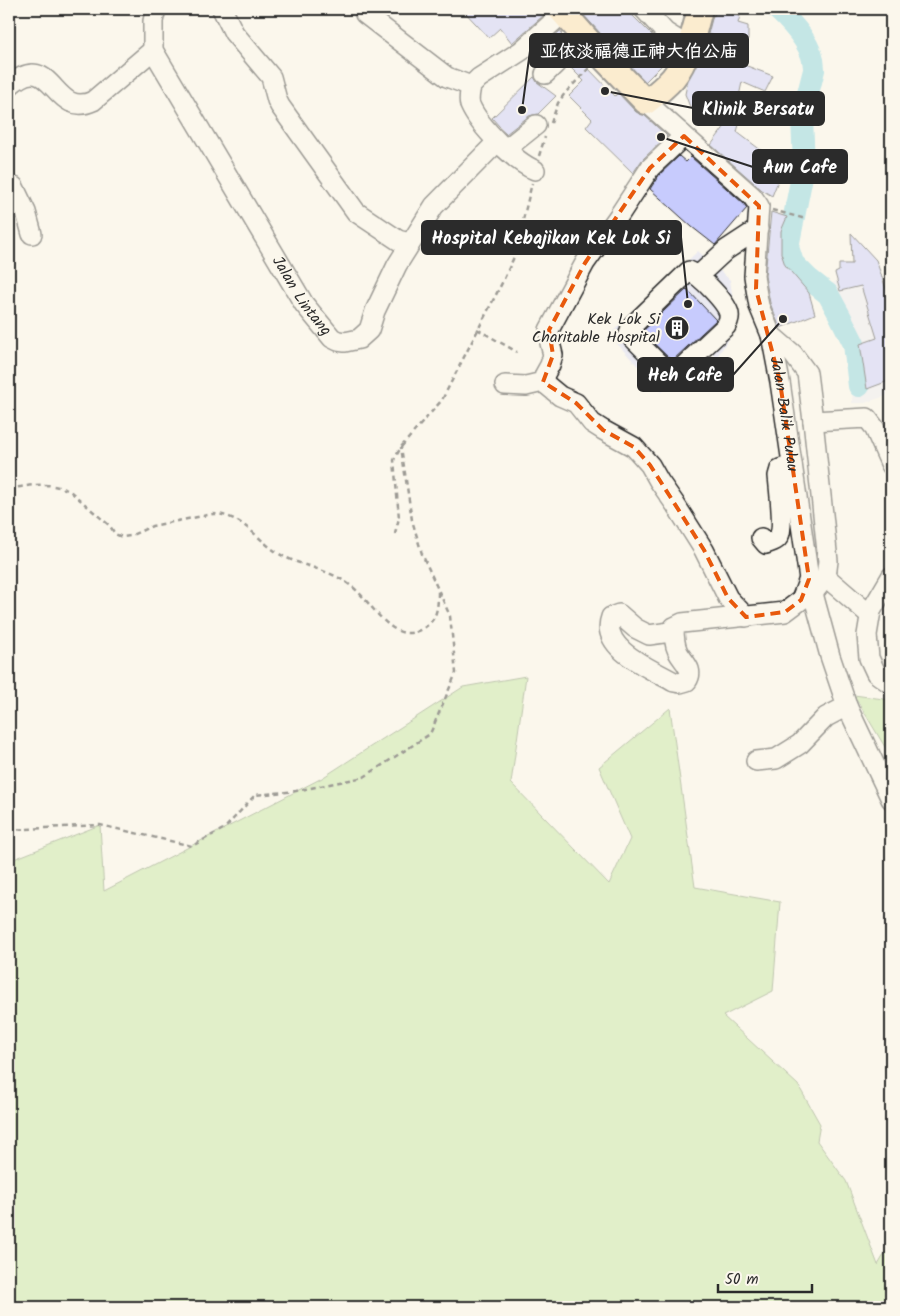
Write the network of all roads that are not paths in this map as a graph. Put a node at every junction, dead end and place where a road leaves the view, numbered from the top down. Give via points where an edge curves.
1 (156, 9) edge
2 (222, 9) edge
3 (644, 9) edge
4 (700, 9) edge
5 (562, 11) edge
6 (365, 14) dead end
7 (584, 36) junction
8 (689, 46) junction
9 (153, 50) junction
10 (544, 74) dead end
11 (9, 86) edge
12 (471, 86) junction
13 (646, 102) junction
14 (544, 128) road end
15 (684, 136) junction
16 (501, 145) junction
17 (535, 170) road end
18 (9, 187) edge
19 (758, 229) junction
20 (32, 234) dead end
21 (409, 243) junction
22 (698, 276) junction
23 (771, 335) junction
24 (544, 382) junction
25 (506, 385) dead end
26 (813, 421) junction
27 (792, 465) junction
28 (891, 465) edge
29 (761, 538) dead end
30 (891, 577) edge
31 (816, 583) junction
32 (870, 614) junction
33 (746, 617) junction
34 (674, 627) junction
35 (891, 684) edge
36 (848, 706) junction
37 (756, 761) dead end
38 (891, 799) edge

1 - 9 street
2 - 21 street via 234,33 271,77 280,106 356,212 398,240
3 - 8 street via 665,32
4 - 8 main road
5 - 7 main road, Jalan Balik Pulau
5 - 12 street via 521,51
6 - 12 street via 447,77
7 - 10 street
7 - 13 main road, Jalan Balik Pulau
8 - 13 main road via 673,78
9 - 11 street via 86,104 66,100 39,75 19,77
9 - 21 street, Jalan Lintang via 304,304 332,338 351,341 360,339 369,330
12 - 16 street via 470,104
13 - 15 street, Jalan Balik Pulau
14 - 16 street, Jalan Lintang
15 - 19 street, Jalan Balik Pulau via 756,200 759,206
15 - 24 street via 650,168 585,263 549,330 553,355
16 - 17 street via 518,161
16 - 21 street, Jalan Lintang via 434,206
18 - 20 street via 14,187
19 - 22 street via 726,250
19 - 23 street, Jalan Balik Pulau via 754,276 759,306
22 - 22 street via 726,306 729,320 673,376 629,331 686,273 689,271
23 - 26 street via 793,354 807,373
23 - 27 street, Jalan Balik Pulau
24 - 25 street via 526,386
24 - 33 street via 560,396 576,403 592,423 634,447 650,465 704,550 728,598
26 - 28 street via 858,419 874,427
26 - 31 street via 828,561
27 - 29 street via 780,469 778,476 779,536 766,544
27 - 31 street, Jalan Balik Pulau
30 - 32 street
31 - 32 street
31 - 33 street via 785,612
31 - 36 street, Jalan Balik Pulau via 830,656
32 - 35 street via 867,635 869,658 876,674
33 - 34 street via 682,623
34 - 34 street via 670,632 649,635 619,614 611,617 608,625 610,635 622,652 680,683 687,681 690,673 678,652
36 - 37 street via 826,717 800,744 776,759
36 - 38 street, Jalan Balik Pulau

